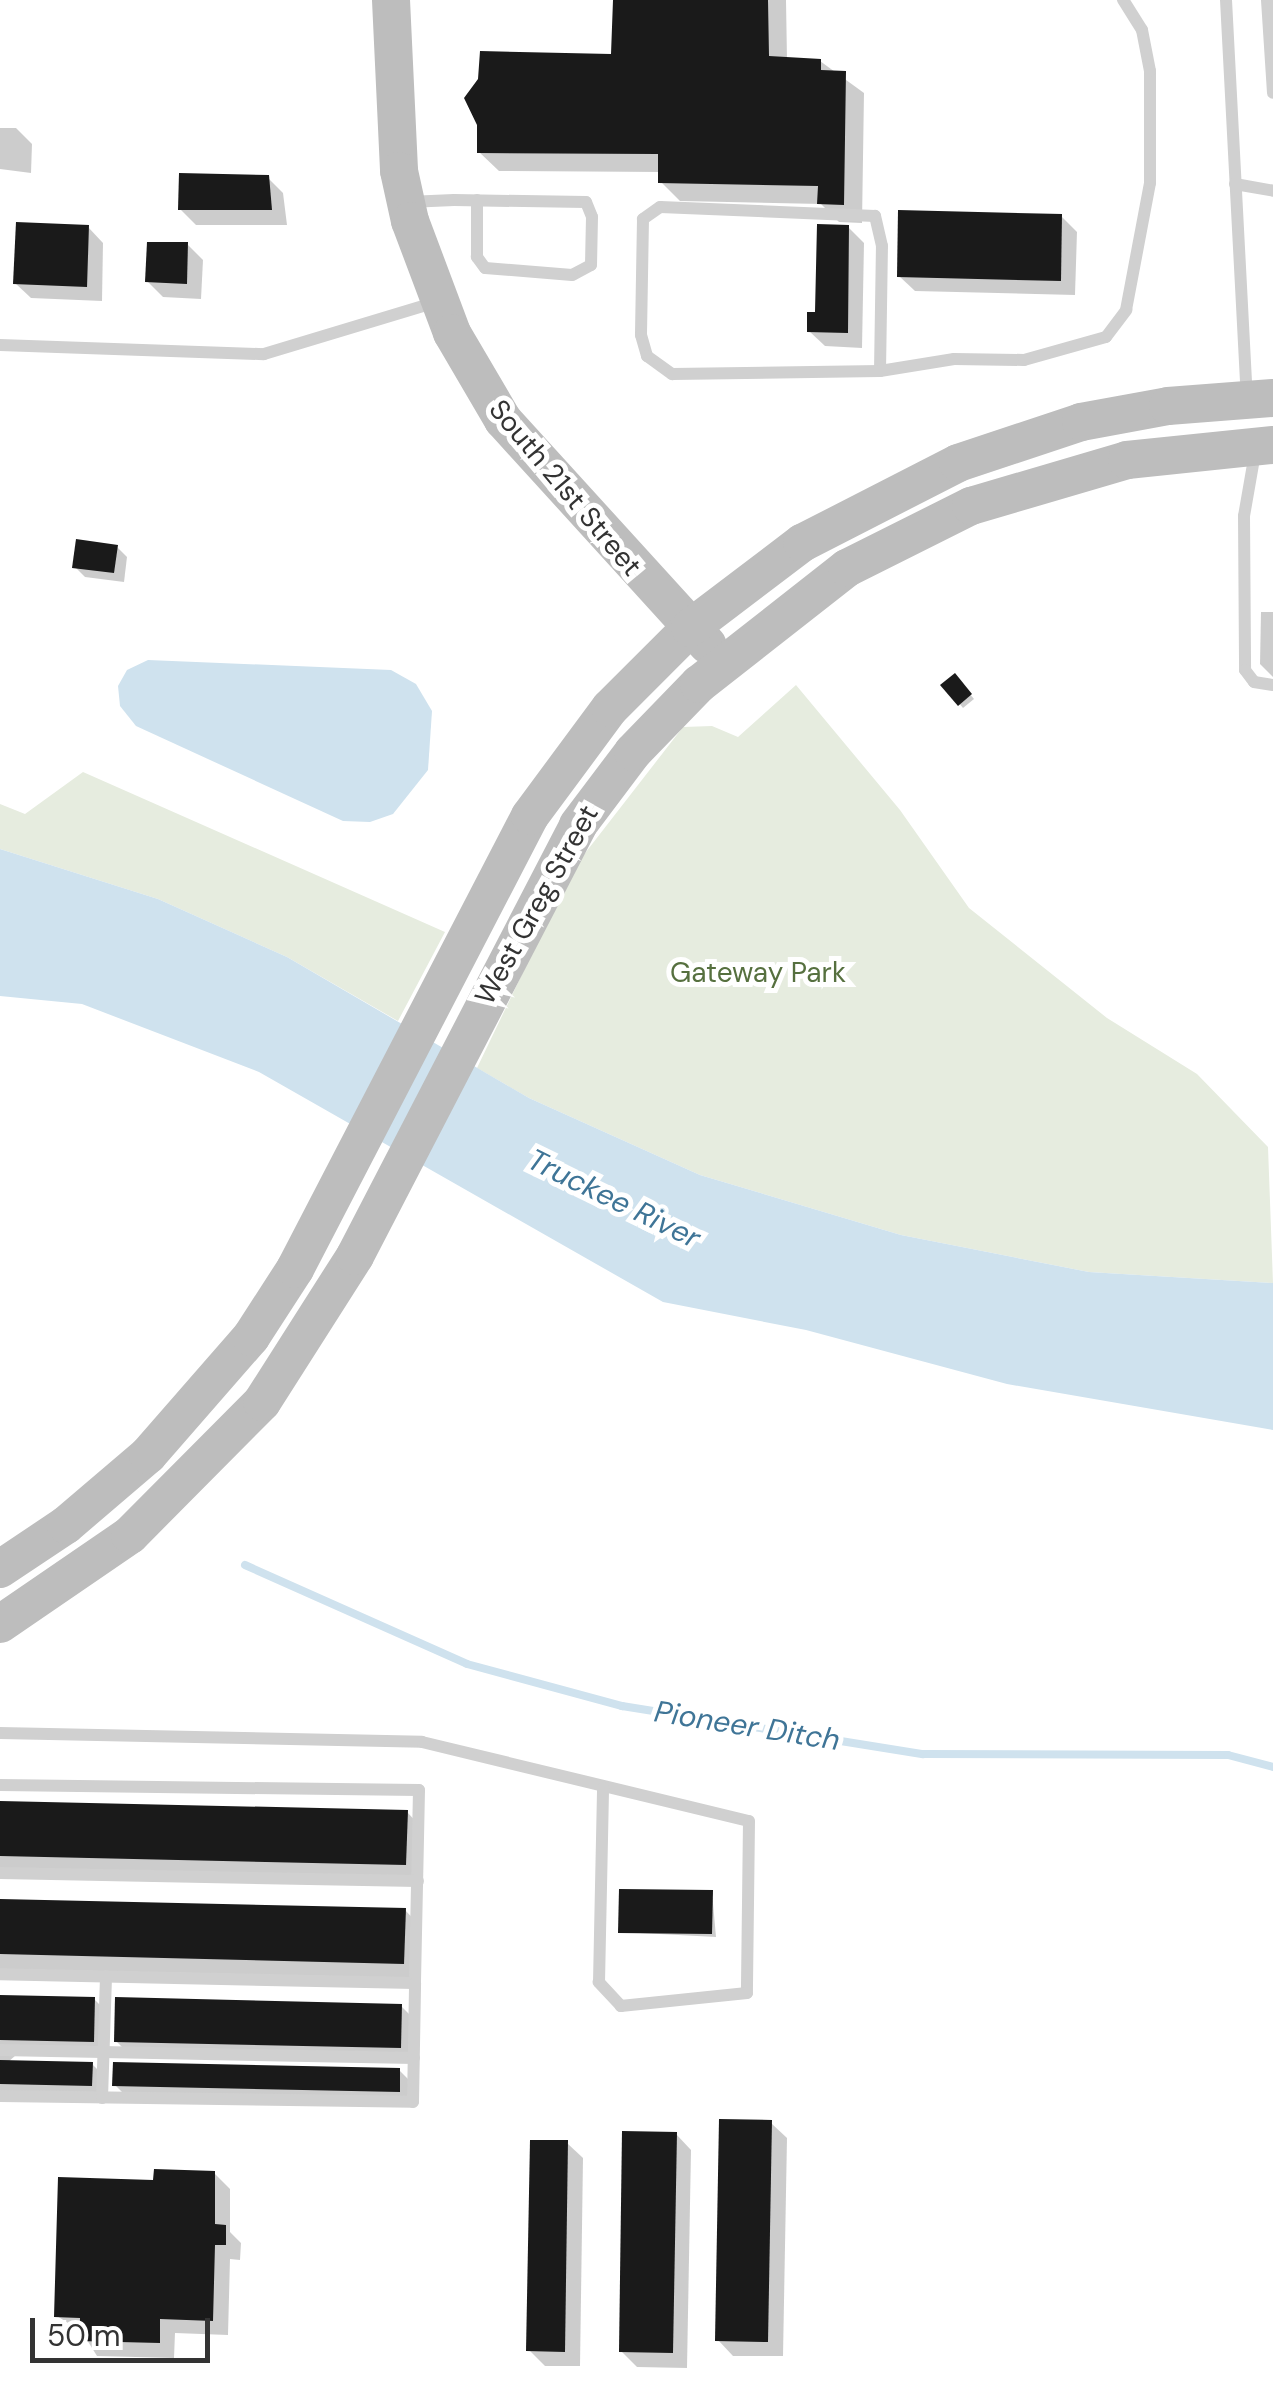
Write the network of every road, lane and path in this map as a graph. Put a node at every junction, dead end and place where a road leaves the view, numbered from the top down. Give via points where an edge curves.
1 (391, 0) edge
2 (1123, 0) edge
3 (1226, 0) edge
4 (1266, 0) edge
5 (1271, 28) edge
6 (1273, 92) edge
7 (1235, 184) junction
8 (1273, 191) edge
9 (477, 200) junction
10 (406, 202) junction
11 (439, 302) junction
12 (0, 345) edge
13 (880, 372) junction
14 (1260, 399) edge
15 (1265, 446) edge
16 (1071, 473) junction
17 (690, 628) junction
18 (724, 661) junction
19 (1273, 685) edge
20 (0, 1570) edge
21 (0, 1624) edge
22 (0, 1733) edge
23 (0, 1785) edge
24 (603, 1788) junction
25 (0, 1873) edge
26 (418, 1882) junction
27 (0, 1974) edge
28 (106, 1976) junction
29 (416, 1983) junction
30 (0, 2050) edge
31 (104, 2052) junction
32 (414, 2058) junction
33 (0, 2096) edge
34 (102, 2098) junction

1 - 10 main road, South 21st Street via 392,112
2 - 13 lane via 1142,30 1150,72 1150,183 1126,310 1106,337 1067,351
3 - 7 lane
4 - 5 lane
5 - 6 lane
7 - 8 lane
7 - 14 lane
9 - 9 lane via 586,202 591,264 572,275 484,268 477,257
9 - 10 lane
10 - 11 main road, South 21st Street
11 - 12 lane via 264,354
11 - 17 main road, South 21st Street via 503,420
13 - 13 lane via 672,374 656,367 641,335 643,219 660,207 865,210 875,216 882,227
14 - 16 main road via 1232,416 1160,433
14 - 17 main road, West Greg Street via 1080,422 958,462 802,543
15 - 16 main road, West Greg Street
15 - 19 lane via 1244,516 1244,670 1254,682
16 - 18 main road, West Greg Street via 971,506 886,547 808,594
17 - 18 main road, South 21st Street
17 - 20 main road, West Greg Street via 580,744 507,854 276,1301 191,1413 106,1494
18 - 21 main road, West Greg Street via 604,788 493,979 368,1229 293,1357 222,1448 130,1534
22 - 24 lane via 422,1742
23 - 26 lane via 419,1790
24 - 24 lane via 750,1820 747,1994 621,2006 599,1982
25 - 26 lane
26 - 29 lane
27 - 28 lane
28 - 29 lane
28 - 31 lane
29 - 32 lane
30 - 31 lane
31 - 32 lane
31 - 34 lane
32 - 34 lane via 413,2102
33 - 34 lane

